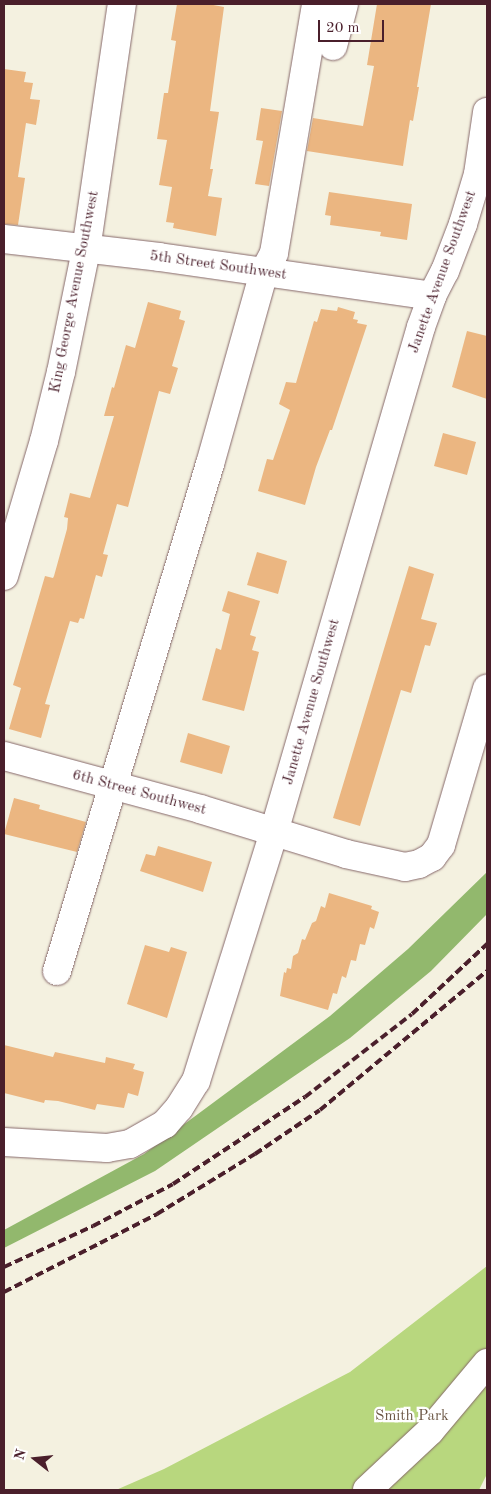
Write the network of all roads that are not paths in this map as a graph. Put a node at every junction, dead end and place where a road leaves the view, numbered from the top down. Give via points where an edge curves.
1 (122, 4) edge
2 (316, 4) edge
3 (344, 4) edge
4 (333, 46) dead end
5 (487, 112) edge
6 (4, 239) edge
7 (86, 250) junction
8 (264, 272) junction
9 (432, 296) junction
10 (4, 576) edge
11 (487, 689) edge
12 (4, 756) edge
13 (114, 786) junction
14 (274, 832) junction
15 (57, 971) dead end
16 (4, 1142) edge
17 (487, 1363) edge
18 (367, 1490) edge

1 - 7 street, King George Avenue Southwest
2 - 8 street via 274,253
3 - 4 street
5 - 9 street, Janette Avenue Southwest via 478,174 463,224
6 - 7 street, 5th Street Southwest
7 - 8 street, 5th Street Southwest
7 - 10 street, King George Avenue Southwest via 44,441
8 - 9 street, 5th Street Southwest
8 - 13 street
9 - 14 street, Janette Avenue Southwest
11 - 14 street, 6th Street Southwest via 441,845 432,857 405,867 346,854
12 - 13 street, 6th Street Southwest
13 - 14 street, 6th Street Southwest
13 - 15 street
14 - 16 street, Janette Avenue Southwest via 196,1081 180,1108 165,1124 130,1144 107,1148
17 - 18 street via 430,1431

